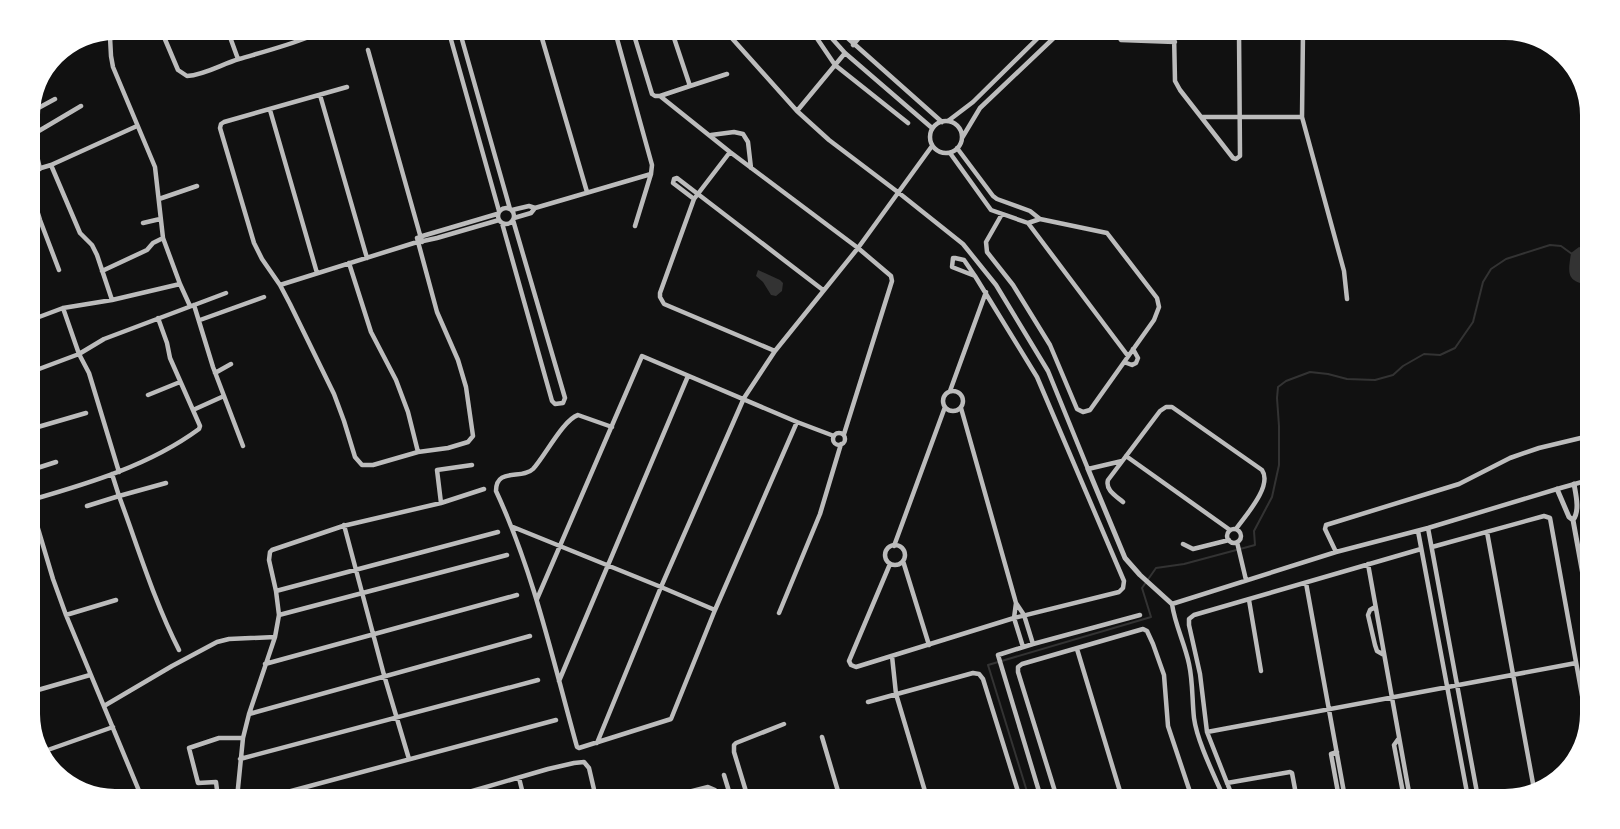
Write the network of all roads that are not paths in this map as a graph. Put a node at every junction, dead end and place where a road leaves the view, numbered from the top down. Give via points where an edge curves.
1 (110, 40) edge
2 (165, 40) edge
3 (231, 40) edge
4 (296, 40) edge
5 (451, 40) edge
6 (462, 40) edge
7 (542, 40) edge
8 (617, 40) edge
9 (635, 40) edge
10 (675, 40) edge
11 (734, 40) edge
12 (818, 40) edge
13 (833, 40) edge
14 (849, 40) edge
15 (858, 40) edge
16 (1036, 40) edge
17 (1052, 40) edge
18 (1121, 40) edge
19 (1239, 40) edge
20 (1303, 40) edge
21 (1174, 42) joint
22 (854, 45) junction
23 (368, 50) dead end
24 (845, 53) junction
25 (238, 59) junction
26 (835, 65) junction
27 (727, 74) dead end
28 (690, 86) junction
29 (347, 87) dead end
30 (320, 95) junction
31 (660, 96) junction
32 (55, 99) dead end
33 (82, 106) dead end
34 (41, 107) edge
35 (270, 110) junction
36 (797, 110) junction
37 (1201, 117) junction
38 (1239, 117) junction
39 (1302, 118) junction
40 (948, 121) junction
41 (942, 122) junction
42 (908, 123) dead end
43 (137, 126) junction
44 (932, 128) junction
45 (40, 130) edge
46 (711, 135) junction
47 (962, 138) junction
48 (932, 146) junction
49 (957, 148) junction
50 (730, 152) junction
51 (950, 153) junction
52 (50, 165) junction
53 (751, 168) junction
54 (40, 169) edge
55 (651, 174) junction
56 (196, 186) dead end
57 (587, 192) junction
58 (899, 193) junction
59 (697, 194) junction
60 (159, 199) junction
61 (694, 199) junction
62 (535, 208) junction
63 (511, 209) junction
64 (498, 212) junction
65 (1030, 212) junction
66 (1002, 214) junction
67 (160, 219) junction
68 (513, 219) junction
69 (1040, 219) junction
70 (40, 220) edge
71 (500, 222) junction
72 (143, 223) dead end
73 (1028, 223) junction
74 (635, 226) dead end
75 (163, 238) junction
76 (418, 240) junction
77 (858, 248) junction
78 (367, 258) junction
79 (349, 263) junction
80 (58, 270) dead end
81 (102, 271) junction
82 (317, 273) junction
83 (975, 276) junction
84 (180, 284) junction
85 (280, 285) junction
86 (823, 290) junction
87 (986, 292) junction
88 (226, 293) dead end
89 (264, 297) dead end
90 (1348, 299) dead end
91 (112, 300) junction
92 (192, 306) junction
93 (63, 308) junction
94 (40, 317) edge
95 (158, 318) junction
96 (200, 320) junction
97 (1133, 349) junction
98 (775, 351) junction
99 (79, 354) junction
100 (1128, 356) junction
101 (1124, 362) junction
102 (232, 364) dead end
103 (40, 369) edge
104 (216, 373) junction
105 (688, 376) junction
106 (180, 382) junction
107 (950, 391) junction
108 (148, 395) dead end
109 (224, 396) junction
110 (744, 398) junction
111 (945, 407) junction
112 (961, 408) junction
113 (193, 410) junction
114 (86, 413) dead end
115 (796, 422) junction
116 (40, 426) edge
117 (612, 427) junction
118 (844, 434) junction
119 (834, 436) junction
120 (1580, 438) edge
121 (842, 444) junction
122 (244, 446) dead end
123 (418, 452) junction
124 (1126, 456) junction
125 (1122, 461) junction
126 (56, 462) dead end
127 (472, 465) dead end
128 (40, 467) edge
129 (1088, 469) junction
130 (119, 472) junction
131 (112, 474) junction
132 (1580, 482) edge
133 (166, 483) dead end
134 (1574, 484) junction
135 (1557, 488) junction
136 (484, 489) dead end
137 (119, 496) junction
138 (40, 497) edge
139 (1123, 502) dead end
140 (441, 503) junction
141 (87, 506) dead end
142 (1573, 520) junction
143 (344, 526) junction
144 (513, 527) junction
145 (1428, 528) junction
146 (1236, 529) junction
147 (1230, 530) junction
148 (1418, 531) junction
149 (498, 532) dead end
150 (1487, 532) junction
151 (40, 533) edge
152 (1229, 540) junction
153 (1238, 543) junction
154 (1183, 544) dead end
155 (894, 546) junction
156 (560, 547) junction
157 (1432, 547) junction
158 (1421, 549) junction
159 (1336, 552) junction
160 (507, 555) dead end
161 (1580, 558) edge
162 (903, 561) junction
163 (890, 564) junction
164 (1368, 564) junction
165 (609, 566) junction
166 (356, 570) junction
167 (1246, 580) junction
168 (1306, 583) junction
169 (661, 587) junction
170 (276, 591) junction
171 (363, 592) junction
172 (517, 595) dead end
173 (537, 599) junction
174 (116, 600) dead end
175 (1249, 600) junction
176 (1016, 603) junction
177 (1172, 604) junction
178 (1375, 607) junction
179 (715, 610) junction
180 (779, 613) dead end
181 (66, 615) junction
182 (278, 615) junction
183 (1024, 615) junction
184 (1140, 615) dead end
185 (1014, 618) junction
186 (373, 634) junction
187 (275, 636) junction
188 (530, 636) dead end
189 (1033, 644) junction
190 (929, 645) junction
191 (1023, 647) junction
192 (1078, 649) junction
193 (179, 650) dead end
194 (892, 656) junction
195 (1384, 656) junction
196 (1576, 663) junction
197 (265, 664) junction
198 (1261, 671) dead end
199 (1513, 674) junction
200 (90, 675) junction
201 (384, 676) junction
202 (538, 680) dead end
203 (559, 682) junction
204 (1457, 685) junction
205 (1580, 685) edge
206 (1447, 687) junction
207 (40, 690) edge
208 (896, 694) junction
209 (1392, 697) junction
210 (868, 702) dead end
211 (104, 706) junction
212 (1329, 709) junction
213 (249, 714) junction
214 (398, 718) junction
215 (556, 720) dead end
216 (784, 724) dead end
217 (113, 728) junction
218 (1207, 732) junction
219 (822, 737) dead end
220 (243, 738) junction
221 (1399, 738) junction
222 (597, 743) junction
223 (49, 750) edge
224 (1337, 752) junction
225 (240, 759) junction
226 (409, 759) junction
227 (724, 776) dead end
228 (519, 778) junction
229 (1227, 783) junction
230 (1533, 783) edge
231 (138, 789) edge
232 (217, 789) edge
233 (238, 789) edge
234 (298, 789) edge
235 (480, 789) edge
236 (522, 789) edge
237 (594, 789) edge
238 (700, 789) edge
239 (713, 789) edge
240 (728, 789) edge
241 (745, 789) edge
242 (837, 789) edge
243 (924, 789) edge
244 (1017, 789) edge
245 (1038, 789) edge
246 (1054, 789) edge
247 (1119, 789) edge
248 (1189, 789) edge
249 (1220, 789) edge
250 (1229, 789) edge
251 (1295, 789) dead end
252 (1337, 789) edge
253 (1343, 789) edge
254 (1402, 789) edge
255 (1408, 789) edge
256 (1466, 789) edge
257 (1476, 789) edge

1 - 43 street via 112,62
2 - 25 street via 183,75 191,76
3 - 25 street
4 - 25 street via 280,48
5 - 64 street
6 - 63 street
7 - 57 street
8 - 55 street via 652,165
9 - 31 street via 650,90 654,96
10 - 28 street
11 - 36 street
12 - 26 street
13 - 24 street
14 - 22 street
15 - 22 street
16 - 40 street via 973,102
17 - 47 street via 980,108
18 - 21 street
19 - 38 street
20 - 39 street
21 - 37 street via 1175,81
22 - 41 street
23 - 76 street
24 - 26 street
24 - 44 street
26 - 36 street
26 - 42 street
27 - 28 street
28 - 31 street
29 - 30 street
30 - 35 street
30 - 78 street
31 - 46 street
32 - 34 street
33 - 45 street
35 - 82 street
35 - 85 street via 224,122 220,128 254,243
36 - 58 street via 829,140
37 - 38 street
37 - 38 street via 1233,158 1240,156
38 - 39 street
39 - 90 street via 1340,254
40 - 41 street
40 - 47 street via 956,125
41 - 44 street
43 - 52 street
43 - 60 street via 155,167
44 - 48 street
46 - 50 street
46 - 53 street via 743,134 748,142
47 - 49 street
48 - 51 street via 940,152
48 - 58 street
49 - 51 street
49 - 65 street via 993,196
50 - 53 street
50 - 59 street
51 - 66 street via 988,207
52 - 54 street
52 - 81 street via 80,233 92,245
53 - 77 street
55 - 57 street
55 - 74 street
56 - 60 street
57 - 62 street
58 - 77 street
58 - 129 street via 963,244 996,285 1048,371
59 - 61 street
59 - 61 street via 676,178 673,180
59 - 86 street
60 - 67 street
61 - 98 street via 660,293 661,301
62 - 63 street
62 - 68 street via 531,213
63 - 64 street via 504,208
63 - 68 street
64 - 71 street
64 - 76 street
65 - 69 street
65 - 73 street
66 - 73 street
66 - 101 street via 986,242 987,252 1013,285 1050,345 1078,409 1083,412 1090,410
67 - 72 street
67 - 75 street
68 - 71 street via 510,223
68 - 71 street via 565,398 563,404 552,401
69 - 73 street
69 - 97 street via 1105,231 1158,301 1154,320
70 - 80 street
71 - 76 street
73 - 100 street
75 - 81 street via 147,250
75 - 84 street
76 - 78 street
76 - 123 street via 437,312 466,387 473,433 471,440 465,443
77 - 86 street
77 - 118 street via 888,273 892,281
78 - 79 street
79 - 82 street
79 - 123 street via 371,332 396,380 408,412
81 - 91 street
82 - 85 street
83 - 83 street via 952,267 953,258 964,260
83 - 87 street
84 - 91 street
84 - 92 street
85 - 123 street via 334,394 358,461 362,465 372,465
86 - 98 street
87 - 107 street
87 - 183 street via 1036,377 1124,581 1119,592
88 - 92 street
89 - 96 street
91 - 93 street
92 - 95 street
92 - 96 street
93 - 94 street
93 - 99 street
95 - 99 street via 104,339
95 - 106 street
96 - 104 street
97 - 100 street
97 - 101 street via 1138,358 1136,363
98 - 110 street
99 - 103 street
99 - 130 street via 89,373
100 - 101 street
102 - 104 street
104 - 109 street
105 - 110 street
105 - 117 street via 641,357
105 - 165 street
106 - 108 street
106 - 113 street
107 - 111 street via 943,399
107 - 112 street via 962,395
109 - 113 street
109 - 122 street
110 - 115 street
110 - 169 street
111 - 112 street via 954,411
111 - 155 street
112 - 176 street
113 - 130 street via 200,429 170,448
114 - 116 street
115 - 119 street
115 - 179 street
117 - 144 street via 575,415 530,472 504,477 496,491
117 - 156 street
118 - 119 street via 840,432
118 - 121 street
119 - 121 street via 835,443
120 - 159 street via 1510,458 1459,484 1326,526
121 - 180 street via 820,514
124 - 125 street
124 - 146 street via 1160,411 1172,406 1177,409 1264,473 1261,493
124 - 147 street
125 - 129 street
125 - 139 street via 1107,485
126 - 128 street
127 - 140 street via 437,470
129 - 177 street via 1121,552 1140,575
130 - 131 street
131 - 137 street
131 - 138 street
132 - 134 street
133 - 137 street
134 - 135 street
134 - 142 street via 1577,509
135 - 142 street
135 - 145 street
136 - 140 street
137 - 141 street
137 - 193 street via 149,582
140 - 143 street
142 - 161 street
143 - 166 street
143 - 170 street via 272,550 269,560
144 - 156 street
144 - 173 street
145 - 148 street
145 - 157 street
146 - 147 street
146 - 153 street via 1241,534
147 - 152 street
148 - 158 street
148 - 159 street
149 - 166 street
150 - 157 street
150 - 196 street via 1544,516 1550,518
150 - 199 street
151 - 181 street
152 - 153 street
152 - 154 street via 1194,548
153 - 167 street
155 - 162 street via 903,550
155 - 163 street via 885,553
156 - 165 street
156 - 173 street
157 - 204 street
158 - 164 street
158 - 206 street
159 - 167 street
160 - 171 street
162 - 163 street via 897,565
162 - 190 street
163 - 194 street via 849,661 856,667
164 - 168 street
164 - 178 street
165 - 169 street
165 - 203 street
166 - 170 street
166 - 171 street
167 - 177 street
168 - 175 street
168 - 212 street
169 - 179 street
169 - 222 street
170 - 182 street
171 - 182 street
171 - 186 street
172 - 186 street
173 - 203 street
174 - 181 street
175 - 198 street
175 - 218 street via 1194,615 1188,621 1200,674
176 - 183 street
176 - 185 street
177 - 249 street via 1192,677 1197,731
178 - 195 street
178 - 195 street via 1368,615 1377,651
179 - 222 street via 672,717
181 - 200 street
182 - 187 street
183 - 185 street
183 - 189 street
184 - 189 street
185 - 190 street
185 - 191 street
186 - 197 street
186 - 201 street
187 - 197 street
187 - 211 street via 217,642
188 - 201 street
189 - 191 street
190 - 194 street
191 - 245 street via 998,656
192 - 246 street via 1018,667
192 - 247 street
192 - 248 street via 1146,630 1164,675 1168,726
194 - 208 street
195 - 209 street
196 - 199 street
196 - 205 street
197 - 213 street
199 - 204 street
199 - 230 street
200 - 207 street
200 - 211 street
201 - 213 street
201 - 214 street
202 - 214 street
203 - 222 street via 578,747
204 - 206 street
204 - 257 street
206 - 209 street
206 - 256 street
208 - 210 street
208 - 243 street
208 - 244 street via 973,673 980,674
209 - 212 street
209 - 221 street
211 - 217 street
212 - 218 street
212 - 224 street
213 - 220 street
214 - 225 street
214 - 226 street
215 - 226 street
216 - 241 street via 734,745
217 - 223 street
217 - 231 street
218 - 229 street
219 - 242 street
220 - 225 street
220 - 232 street via 219,738 189,748 198,783 216,782
221 - 254 street via 1394,745
221 - 255 street
224 - 252 street via 1331,754
224 - 253 street
225 - 233 street
226 - 234 street
227 - 240 street
228 - 235 street
228 - 236 street
228 - 237 street via 584,762 588,764
229 - 250 street
229 - 251 street via 1290,772
238 - 239 street

